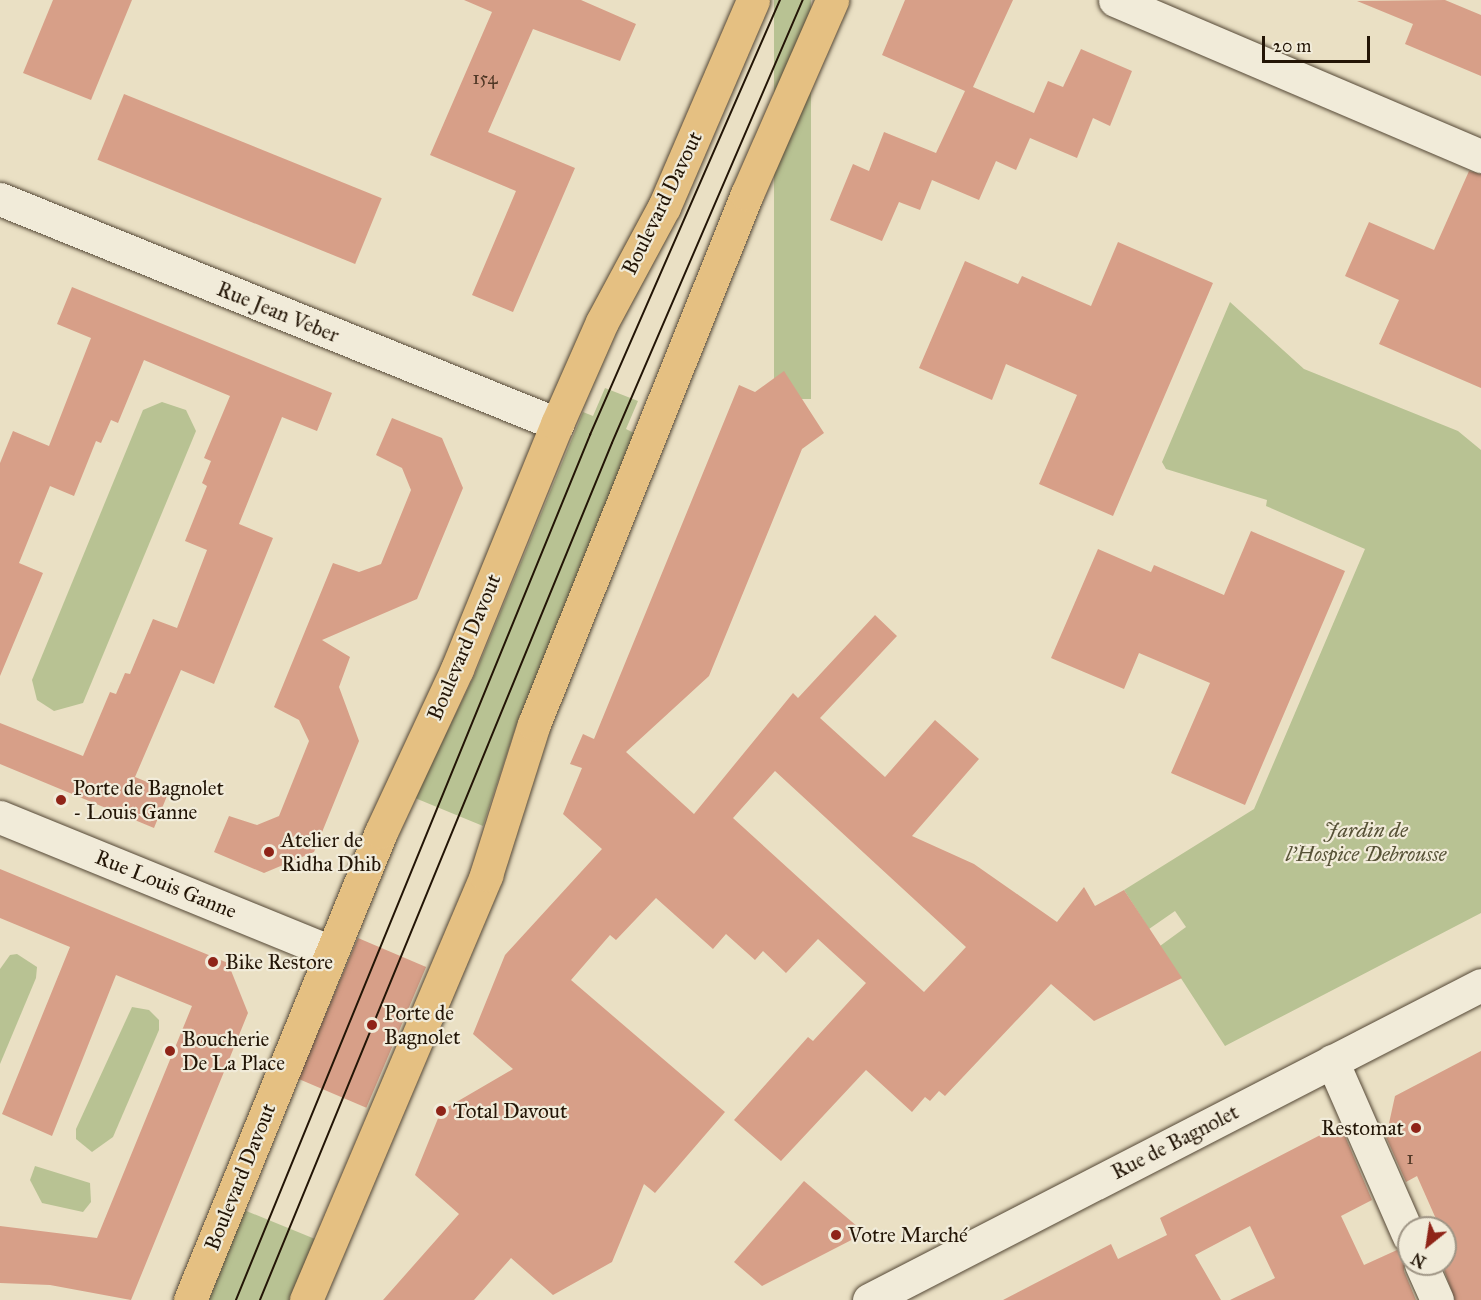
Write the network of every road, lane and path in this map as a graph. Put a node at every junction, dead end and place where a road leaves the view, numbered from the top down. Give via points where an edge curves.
1 (753, 0) edge
2 (831, 0) edge
3 (1115, 0) edge
4 (1481, 156) edge
5 (0, 199) edge
6 (557, 424) junction
7 (0, 817) edge
8 (331, 952) junction
9 (1481, 985) edge
10 (1332, 1061) junction
11 (1400, 1216) edge
12 (1426, 1276) edge
13 (190, 1300) edge
14 (306, 1300) edge
15 (869, 1300) edge
16 (1437, 1300) edge

1 - 6 main road, Boulevard Davout via 664,207 602,322
2 - 14 main road via 747,194 534,724 486,874
3 - 4 street
5 - 6 street, Rue Jean Veber
6 - 8 main road, Boulevard Davout via 457,669
7 - 8 street, Rue Louis Ganne
8 - 13 main road, Boulevard Davout
9 - 10 street, Rue de Bagnolet
10 - 11 street
10 - 15 street, Rue de Bagnolet
12 - 16 street

